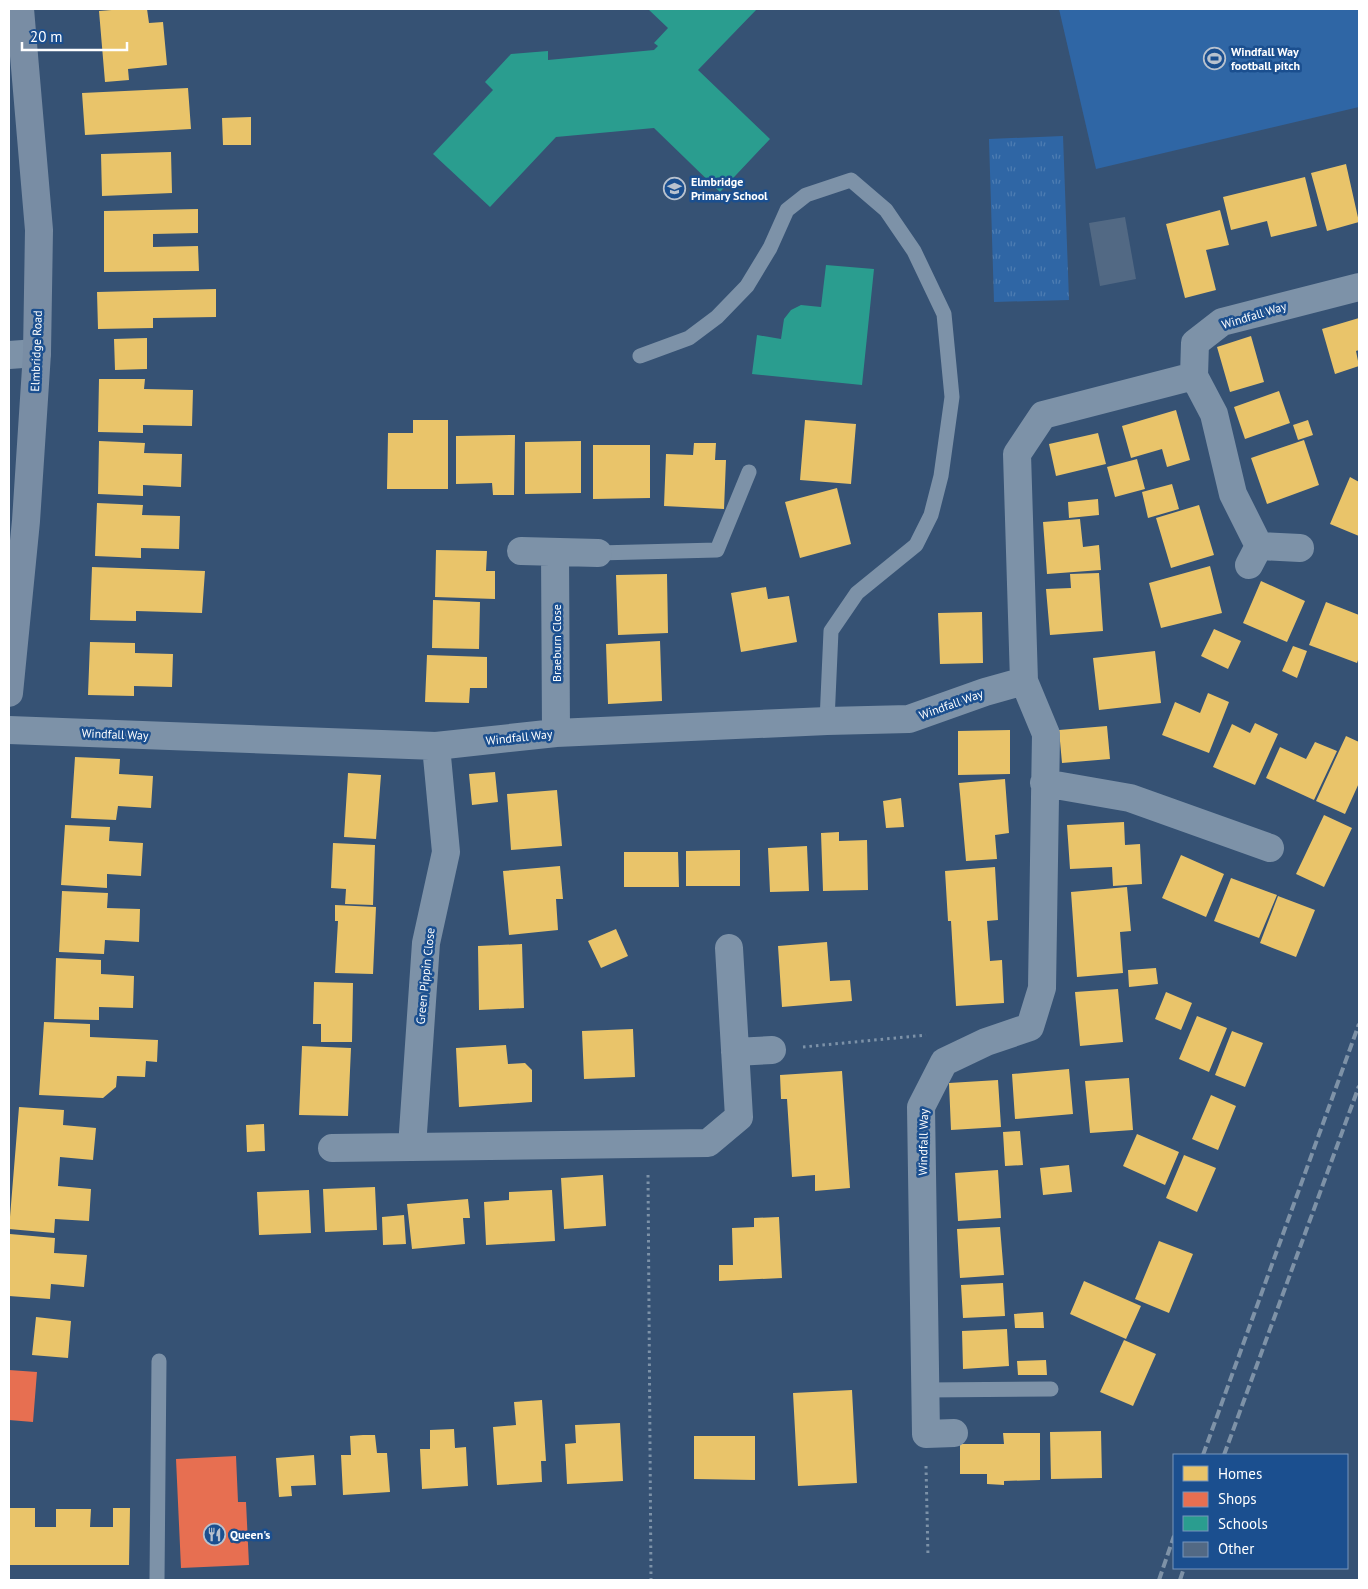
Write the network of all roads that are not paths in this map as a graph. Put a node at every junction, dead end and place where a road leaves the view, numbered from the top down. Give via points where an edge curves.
1 (20, 9) edge
2 (1359, 287) edge
3 (37, 353) junction
4 (9, 355) edge
5 (640, 356) dead end
6 (1194, 376) junction
7 (749, 472) dead end
8 (1300, 548) dead end
9 (521, 552) dead end
10 (555, 552) junction
11 (598, 553) joint
12 (1024, 682) junction
13 (9, 693) edge
14 (827, 721) junction
15 (9, 730) edge
16 (556, 733) junction
17 (436, 746) junction
18 (1044, 783) junction
19 (1270, 848) dead end
20 (729, 948) dead end
21 (772, 1050) road end
22 (735, 1052) junction
23 (412, 1147) junction
24 (332, 1148) dead end
25 (160, 1361) dead end
26 (1051, 1389) dead end
27 (924, 1390) junction
28 (954, 1433) dead end
29 (157, 1580) edge

1 - 3 street, Elmbridge Road via 39,230
2 - 6 street, Windfall Way via 1222,322 1195,343
3 - 4 street
3 - 13 street, Elmbridge Road via 26,521
5 - 14 lane via 689,338 718,317 747,286 770,248 787,210 806,195 851,180 886,210 914,250 944,314 952,396 941,476 931,515 916,544 857,593 831,631
6 - 8 street via 1214,414 1233,494 1254,556
6 - 12 street, Windfall Way via 1044,415 1017,454
7 - 11 lane via 717,550
9 - 10 street
10 - 11 street
10 - 16 street, Braeburn Close
12 - 14 street, Windfall Way via 984,692 909,720
12 - 18 street, Windfall Way via 1046,734
14 - 16 street, Windfall Way
15 - 17 street, Windfall Way
16 - 17 street, Windfall Way
17 - 23 street, Green Pippin Close via 446,852 426,943
18 - 19 street via 1130,798
18 - 27 street, Windfall Way via 1042,988 1030,1027 986,1042 944,1062 921,1107
20 - 22 street
21 - 22 street
22 - 23 street via 739,1117 708,1143
23 - 24 street
25 - 29 lane
26 - 27 lane
27 - 28 street, Windfall Way via 926,1434

